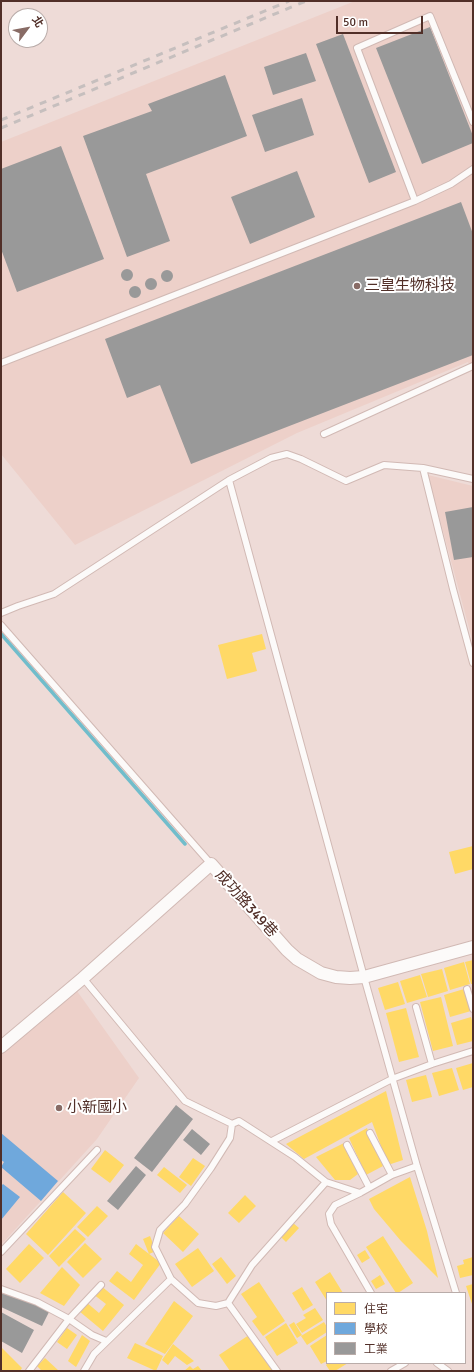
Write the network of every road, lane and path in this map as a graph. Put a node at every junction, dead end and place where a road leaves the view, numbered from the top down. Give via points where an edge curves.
1 (473, 122) edge
2 (473, 169) edge
3 (415, 201) junction
4 (1, 363) edge
5 (473, 366) edge
6 (324, 434) dead end
7 (423, 468) junction
8 (473, 478) edge
9 (229, 480) junction
10 (1, 614) edge
11 (1, 625) edge
12 (473, 663) edge
13 (211, 864) junction
14 (473, 947) edge
15 (364, 976) junction
16 (83, 978) junction
17 (467, 989) dead end
18 (416, 1006) dead end
19 (473, 1009) edge
20 (1, 1048) edge
21 (473, 1051) edge
22 (432, 1064) junction
23 (392, 1080) junction
24 (232, 1124) junction
25 (370, 1133) dead end
26 (272, 1141) junction
27 (347, 1145) dead end
28 (97, 1150) dead end
29 (417, 1166) junction
30 (392, 1176) junction
31 (326, 1182) junction
32 (369, 1187) junction
33 (360, 1193) junction
34 (1, 1252) edge
35 (171, 1280) junction
36 (101, 1285) dead end
37 (1, 1289) edge
38 (370, 1292) edge
39 (456, 1292) edge
40 (228, 1303) junction
41 (69, 1319) junction
42 (106, 1341) junction
43 (403, 1364) edge
44 (439, 1364) edge
45 (29, 1371) edge
46 (84, 1371) edge
47 (277, 1371) edge
48 (391, 1371) edge
49 (448, 1371) edge

1 - 3 lane via 430,16 357,48
2 - 3 lane via 451,184
3 - 4 lane
5 - 6 lane
7 - 8 lane
7 - 9 lane via 384,465 346,481 287,454 271,458
7 - 12 lane
9 - 10 lane via 54,594
9 - 15 lane
11 - 13 lane
13 - 15 street, 成功路349巷 via 297,959 321,973 336,977
13 - 16 street, 成功路349巷
14 - 15 street, 成功路349巷
15 - 23 lane
16 - 20 street, 成功路349巷
16 - 24 lane via 185,1101
17 - 19 lane
18 - 22 lane
21 - 22 lane
22 - 23 lane
23 - 26 lane
23 - 29 lane
24 - 26 lane via 240,1121
24 - 35 lane via 230,1138 211,1168 185,1204 160,1230 155,1247
25 - 30 lane
26 - 31 lane
27 - 32 lane
28 - 34 lane
29 - 30 lane
29 - 39 lane
30 - 32 lane
31 - 33 lane
31 - 40 lane via 252,1265
32 - 33 lane
33 - 38 lane via 335,1205 329,1214 331,1224
35 - 40 lane via 198,1303 216,1306
35 - 42 lane
36 - 41 lane
37 - 41 lane via 37,1302
40 - 47 lane
41 - 42 lane
41 - 45 lane
42 - 46 lane
43 - 48 lane
44 - 49 lane

